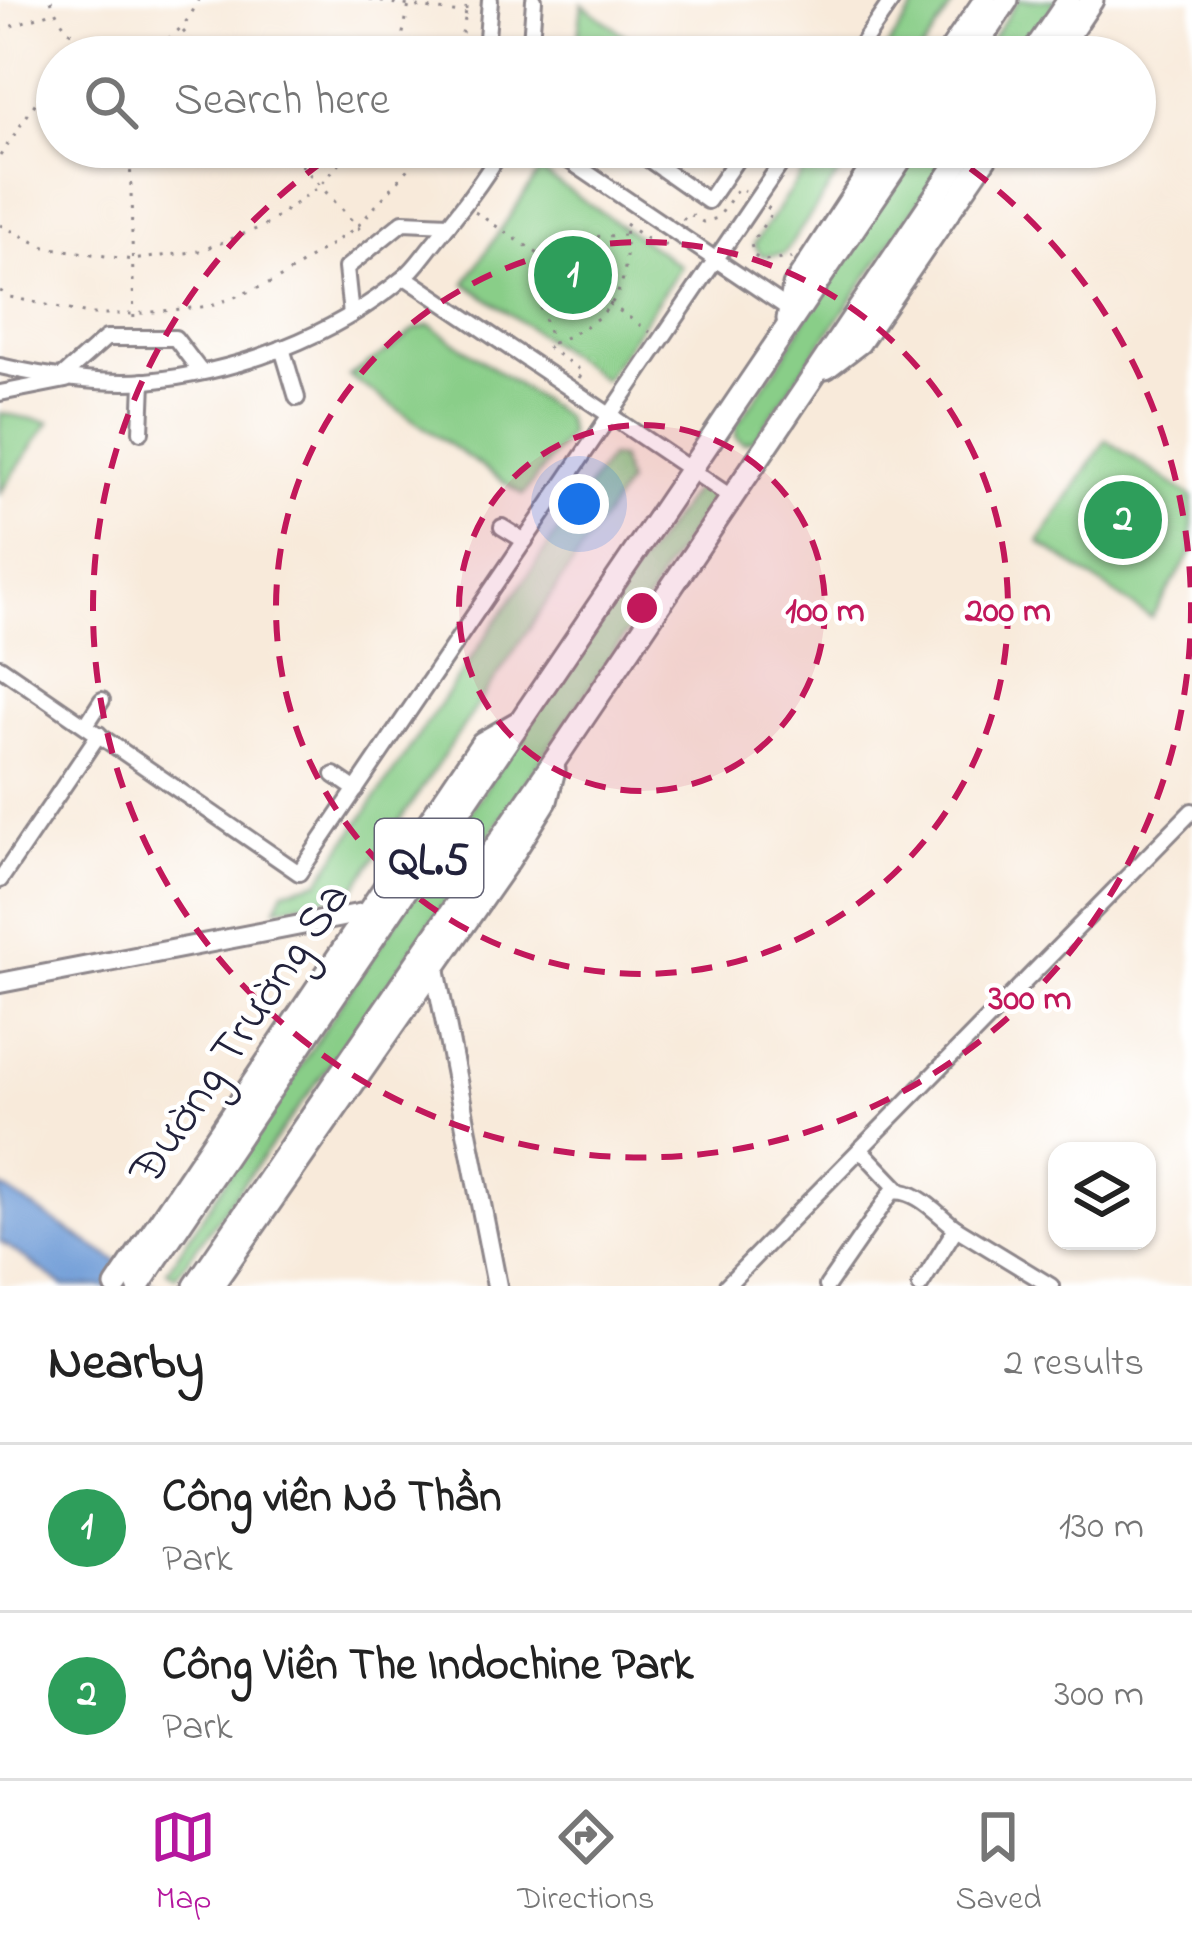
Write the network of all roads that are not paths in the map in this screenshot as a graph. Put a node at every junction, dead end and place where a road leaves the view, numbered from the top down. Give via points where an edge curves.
1 (534, 0) edge
2 (985, 0) edge
3 (1007, 0) edge
4 (1069, 0) edge
5 (1092, 0) edge
6 (884, 3) edge
7 (533, 36) edge
8 (865, 36) edge
9 (960, 36) edge
10 (983, 36) edge
11 (1044, 36) edge
12 (1068, 36) edge
13 (489, 168) edge
14 (580, 168) edge
15 (661, 168) edge
16 (731, 168) edge
17 (778, 168) edge
18 (874, 168) edge
19 (892, 168) edge
20 (956, 168) edge
21 (977, 168) edge
22 (449, 224) junction
23 (841, 233) junction
24 (716, 260) junction
25 (405, 277) junction
26 (889, 281) junction
27 (351, 315) junction
28 (788, 320) junction
29 (282, 348) junction
30 (1, 364) edge
31 (201, 372) junction
32 (70, 377) junction
33 (143, 381) junction
34 (0, 393) edge
35 (297, 398) dead end
36 (609, 416) junction
37 (141, 433) dead end
38 (692, 470) junction
39 (731, 496) junction
40 (502, 527) dead end
41 (525, 541) junction
42 (0, 667) edge
43 (102, 700) dead end
44 (522, 719) junction
45 (93, 729) junction
46 (556, 758) junction
47 (334, 775) dead end
48 (356, 790) junction
49 (1192, 811) edge
50 (0, 880) edge
51 (368, 912) junction
52 (435, 968) junction
53 (0, 983) edge
54 (860, 1149) junction
55 (899, 1190) junction
56 (956, 1228) junction
57 (141, 1270) edge
58 (116, 1286) edge
59 (195, 1286) edge
60 (212, 1286) edge
61 (496, 1286) edge
62 (726, 1286) edge
63 (827, 1286) edge
64 (920, 1286) edge
65 (1051, 1286) edge

1 - 7 street
2 - 9 highway
3 - 10 highway
4 - 11 highway
5 - 12 highway
6 - 8 street
13 - 22 street
14 - 24 street
15 - 16 street via 708,201
17 - 24 street
18 - 23 highway, Đường Trường Sa / QL.5
19 - 23 highway, Đường Trường Sa / QL.5
20 - 26 highway, QL.5
21 - 26 highway, QL.5
22 - 25 street
22 - 27 street via 403,222 346,268
23 - 28 highway, Đường Trường Sa / QL.5
24 - 28 street
24 - 36 street
25 - 27 street
25 - 36 street
26 - 39 highway, QL.5
27 - 29 street
28 - 38 highway, Đường Trường Sa / QL.5
29 - 31 street
29 - 35 street
30 - 32 street
31 - 32 street via 175,338 106,338
31 - 33 street
32 - 33 street
32 - 34 street
33 - 37 street
36 - 38 street
36 - 41 street
38 - 39 street
38 - 44 highway, Đường Trường Sa / QL.5
39 - 46 highway, QL.5
40 - 41 street
41 - 48 street
42 - 45 street
43 - 45 street
44 - 51 highway, Đường Trường Sa / QL.5 via 482,743
44 - 57 highway, Đường Trường Sa / QL.5
45 - 48 street via 299,873
45 - 50 street
46 - 52 highway, QL.5 via 546,801
46 - 59 highway, QL.5
47 - 48 street
49 - 54 street
51 - 53 main road
51 - 57 highway, Đường Trường Sa / QL.5
52 - 60 highway, QL.5
52 - 61 main road
54 - 55 street
54 - 62 street
55 - 56 street
55 - 63 street
56 - 64 street
56 - 65 street
57 - 58 highway, Đường Trường Sa / QL.5

